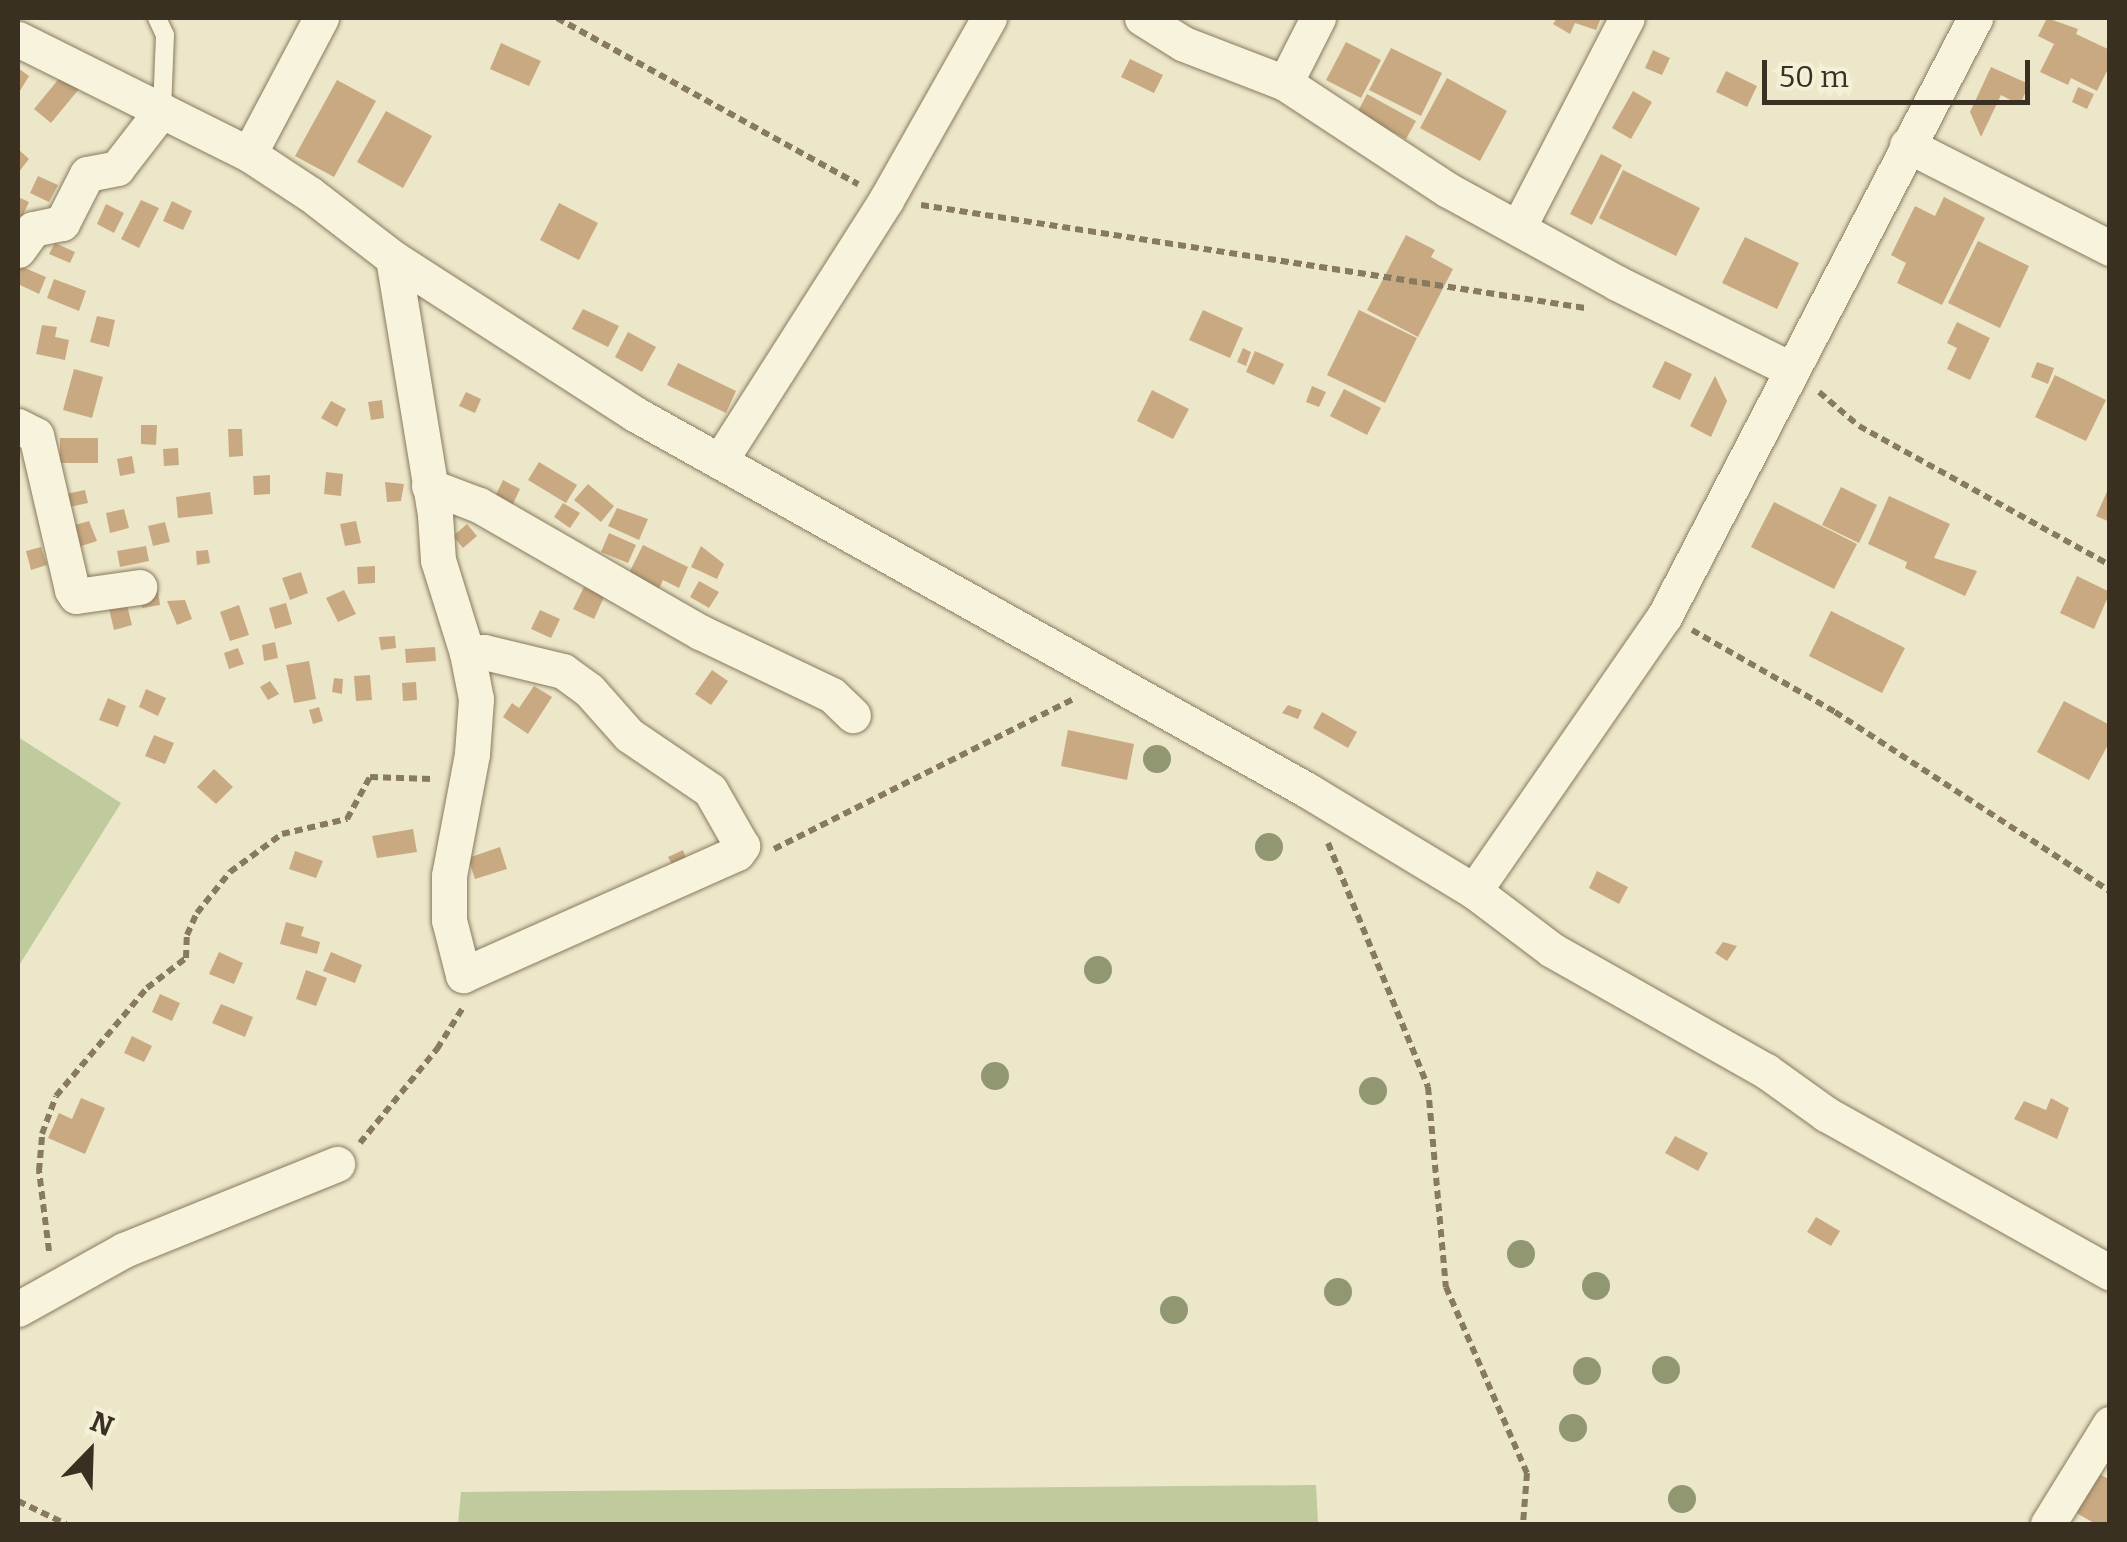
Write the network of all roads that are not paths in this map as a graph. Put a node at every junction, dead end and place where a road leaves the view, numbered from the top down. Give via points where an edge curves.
1 (158, 18) edge
2 (321, 18) edge
3 (988, 18) edge
4 (1142, 18) edge
5 (1318, 18) edge
6 (1627, 18) edge
7 (1975, 18) edge
8 (18, 39) edge
9 (1285, 84) junction
10 (162, 110) junction
11 (1907, 145) junction
12 (249, 154) junction
13 (1519, 226) junction
14 (2110, 248) edge
15 (18, 250) edge
16 (393, 258) junction
17 (1792, 370) junction
18 (18, 426) edge
19 (720, 459) junction
20 (429, 486) junction
21 (139, 587) dead end
22 (467, 653) junction
23 (853, 715) dead end
24 (1474, 891) junction
25 (337, 1164) road end
26 (2110, 1274) edge
27 (18, 1308) edge
28 (2110, 1424) edge
29 (2048, 1524) edge

1 - 10 lane via 165,35
2 - 12 street
3 - 19 street via 886,200
4 - 9 street via 1184,44
5 - 9 street
6 - 13 street
7 - 11 street
8 - 10 street
9 - 13 street via 1448,190
10 - 12 street
10 - 15 street via 117,168 87,174 62,223 33,229
11 - 14 street
11 - 17 street
12 - 16 street
13 - 17 street
16 - 19 street via 635,414
16 - 20 street
17 - 24 street via 1664,617
18 - 21 street via 36,436 76,596
19 - 24 street via 1308,790
20 - 22 street via 438,560
20 - 23 street via 479,505 700,632 815,686
22 - 22 street via 563,671 629,735 710,790 742,846 463,976 449,920 449,876 476,699
24 - 26 street via 1552,950
25 - 27 street via 124,1250
28 - 29 street

